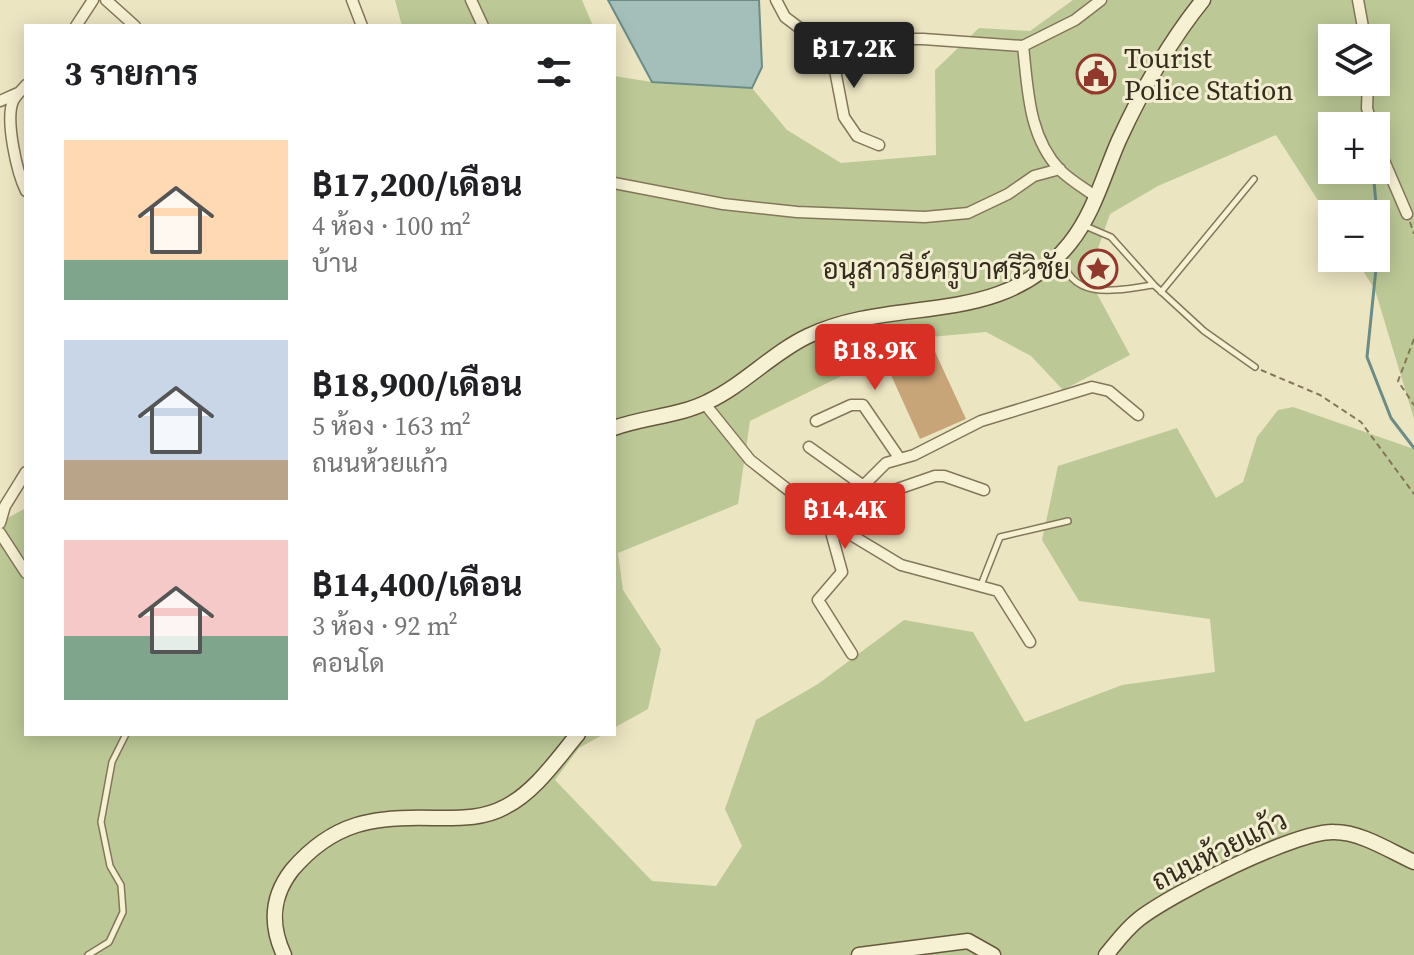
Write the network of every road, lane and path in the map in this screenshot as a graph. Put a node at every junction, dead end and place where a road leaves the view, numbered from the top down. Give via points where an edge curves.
1 (93, 0) edge
2 (106, 0) edge
3 (352, 0) edge
4 (471, 0) edge
5 (776, 0) edge
6 (1101, 0) edge
7 (1203, 0) edge
8 (1358, 0) edge
9 (77, 24) edge
10 (133, 24) edge
11 (361, 24) edge
12 (482, 24) edge
13 (1362, 24) edge
14 (829, 39) junction
15 (1023, 46) junction
16 (23, 89) edge
17 (0, 101) edge
18 (879, 145) dead end
19 (1060, 169) junction
20 (1390, 175) edge
21 (1254, 179) dead end
22 (616, 183) edge
23 (24, 184) edge
24 (1096, 197) junction
25 (1407, 214) dead end
26 (1082, 225) junction
27 (1061, 254) junction
28 (1154, 285) junction
29 (1161, 292) junction
30 (1414, 339) edge
31 (1255, 367) joint
32 (705, 404) junction
33 (1414, 405) edge
34 (1138, 415) dead end
35 (816, 421) dead end
36 (616, 427) edge
37 (809, 447) dead end
38 (900, 459) junction
39 (24, 475) edge
40 (861, 487) junction
41 (984, 490) dead end
42 (1414, 494) edge
43 (828, 521) junction
44 (1068, 521) dead end
45 (0, 523) edge
46 (0, 533) edge
47 (24, 570) edge
48 (981, 585) junction
49 (1030, 642) dead end
50 (852, 654) dead end
51 (125, 736) edge
52 (576, 736) edge
53 (1414, 862) edge
54 (88, 955) edge
55 (284, 955) edge
56 (859, 955) edge
57 (993, 955) edge
58 (1106, 955) edge

1 - 9 street
2 - 10 street
3 - 11 street
4 - 12 street
5 - 14 street via 785,17 805,32
6 - 15 street via 1075,20
7 - 24 main road via 1142,91
8 - 13 street
14 - 15 street
14 - 18 street via 844,117 857,136
15 - 19 street via 1032,123
16 - 17 street
16 - 23 street via 12,102 11,116
19 - 22 street via 1034,176 968,213 925,217 723,204
19 - 24 street
20 - 25 street
21 - 29 lane
24 - 26 main road
26 - 27 main road
26 - 28 lane via 1111,237
27 - 28 lane via 1067,276 1084,288
27 - 32 main road via 1030,282 986,298 809,336
28 - 29 lane
29 - 31 lane
30 - 33 path via 1398,381
31 - 42 path via 1320,395 1361,422
32 - 36 main road
32 - 43 street via 750,460
34 - 38 street via 1109,391 1092,387 981,421
35 - 38 street via 863,405
37 - 40 street
38 - 40 street via 886,463
39 - 45 street
40 - 41 street via 882,493 944,476
40 - 43 street
43 - 48 street via 901,565
43 - 50 street via 842,572 818,603
44 - 48 lane via 1000,537
46 - 47 street
48 - 49 street via 998,591
51 - 54 lane via 112,762 101,822 110,866 121,885 123,912 109,942
52 - 55 main road via 525,794 505,807 466,819 389,816 355,823 325,839 282,883 273,915
53 - 58 main road, ถนนห้วยแก้ว via 1359,837 1312,835 1234,866 1139,919
56 - 57 main road via 968,941

